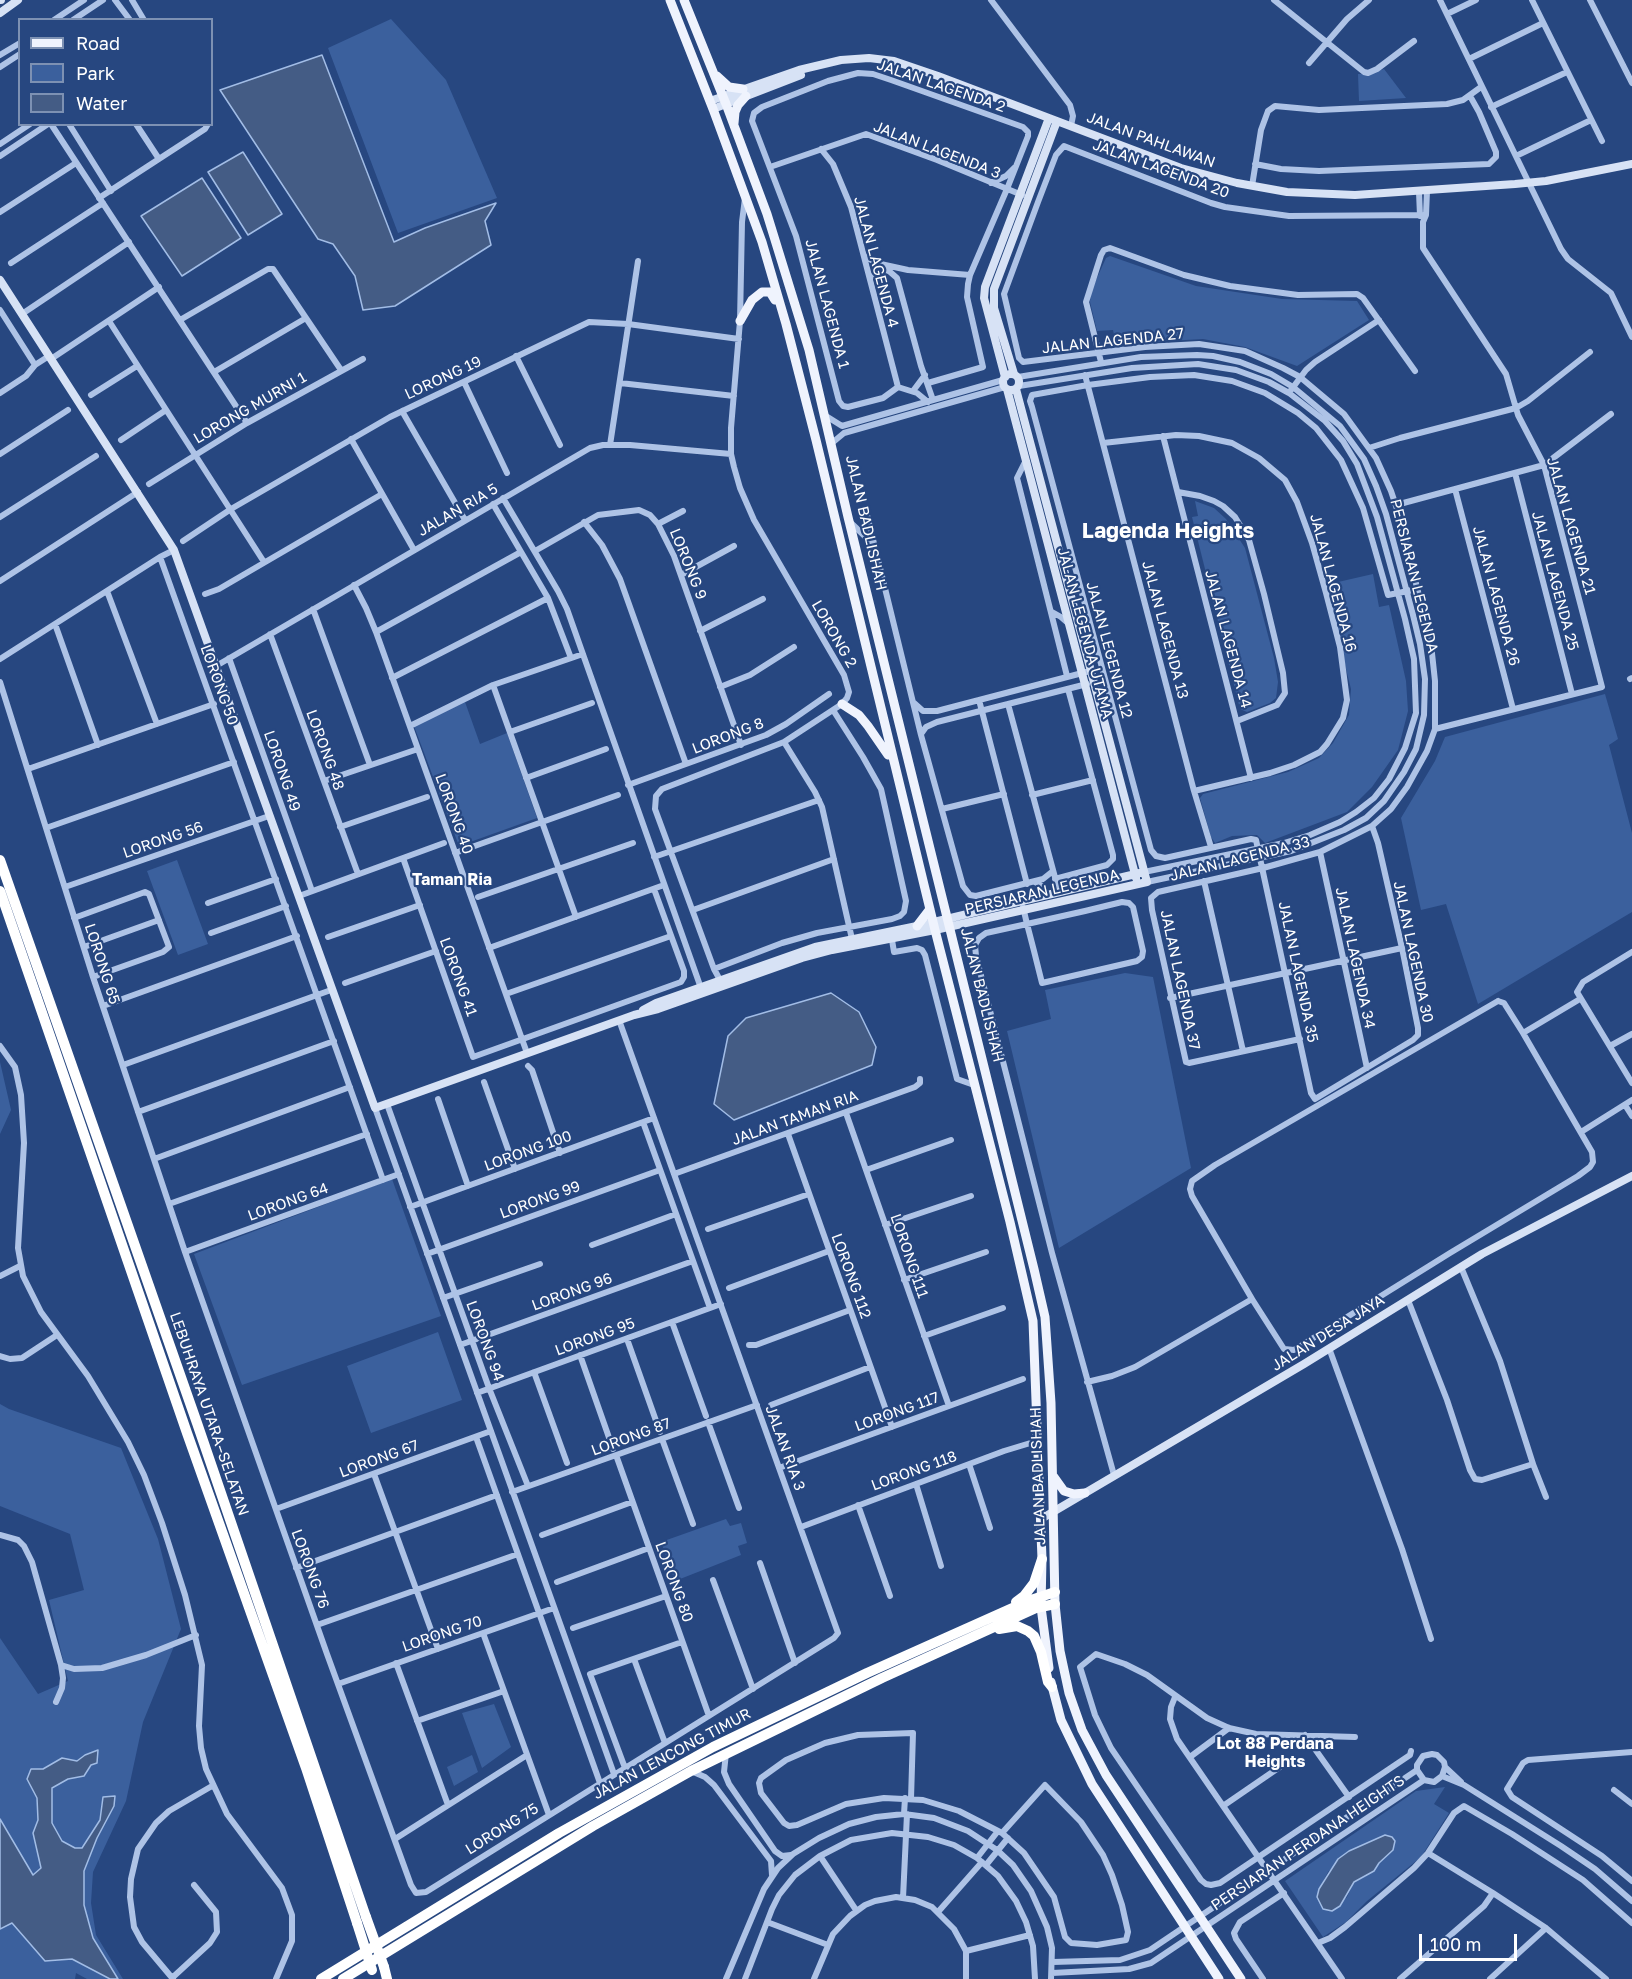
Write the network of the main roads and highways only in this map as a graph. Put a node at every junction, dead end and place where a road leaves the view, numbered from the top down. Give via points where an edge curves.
1 (670, 0) edge
2 (684, 0) edge
3 (713, 72) junction
4 (734, 126) junction
5 (740, 318) road end
6 (786, 324) junction
7 (842, 704) road end
8 (895, 768) junction
9 (0, 860) edge
10 (0, 891) edge
11 (930, 909) junction
12 (917, 926) road end
13 (1053, 1475) junction
14 (1085, 1492) road end
15 (1042, 1559) junction
16 (1055, 1592) junction
17 (1042, 1601) junction
18 (1055, 1605) junction
19 (966, 1629) junction
20 (976, 1635) junction
21 (1052, 1687) junction
22 (362, 1920) junction
23 (377, 1972) edge
24 (321, 1979) edge
25 (343, 1979) edge
26 (387, 1979) edge
27 (1220, 1979) edge
28 (1241, 1979) edge

1 - 6 main road, JALAN BADLISHAH via 762,242
2 - 3 main road, JALAN BADLISHAH
3 - 4 main road, JALAN BADLISHAH
3 - 4 main road via 729,87 745,93 735,112
4 - 13 main road, JALAN BADLISHAH via 806,339 1022,1218 1045,1317
5 - 6 main road via 752,300 767,291 773,295
6 - 8 main road, JALAN BADLISHAH
7 - 8 main road via 859,715
8 - 11 main road, JALAN BADLISHAH
9 - 22 highway, LEBUHRAYA UTARA–SELATAN via 205,1446
10 - 22 highway, LEBUHRAYA UTARA–SELATAN via 187,1433
11 - 12 main road
11 - 15 main road, JALAN BADLISHAH via 1033,1322
13 - 14 main road via 1064,1491
13 - 16 main road, JALAN BADLISHAH
15 - 17 main road, JALAN BADLISHAH
15 - 19 highway via 1034,1584 1024,1596
16 - 17 highway, JALAN LENCONG TIMUR
16 - 18 main road, JALAN BADLISHAH
17 - 18 highway, JALAN LENCONG TIMUR
17 - 19 highway, JALAN LENCONG TIMUR
17 - 20 highway, JALAN LENCONG TIMUR
17 - 21 main road, JALAN BADLISHAH
18 - 28 main road, JALAN BADLISHAH via 1065,1679 1086,1739
19 - 24 highway, JALAN LENCONG TIMUR via 713,1746 549,1839
20 - 21 highway via 1009,1626 1028,1631 1038,1642
20 - 25 highway, JALAN LENCONG TIMUR via 691,1771 592,1826
21 - 27 main road, JALAN BADLISHAH via 1067,1735 1092,1784
22 - 23 highway, LEBUHRAYA UTARA–SELATAN, bridge
23 - 26 highway, LEBUHRAYA UTARA–SELATAN

